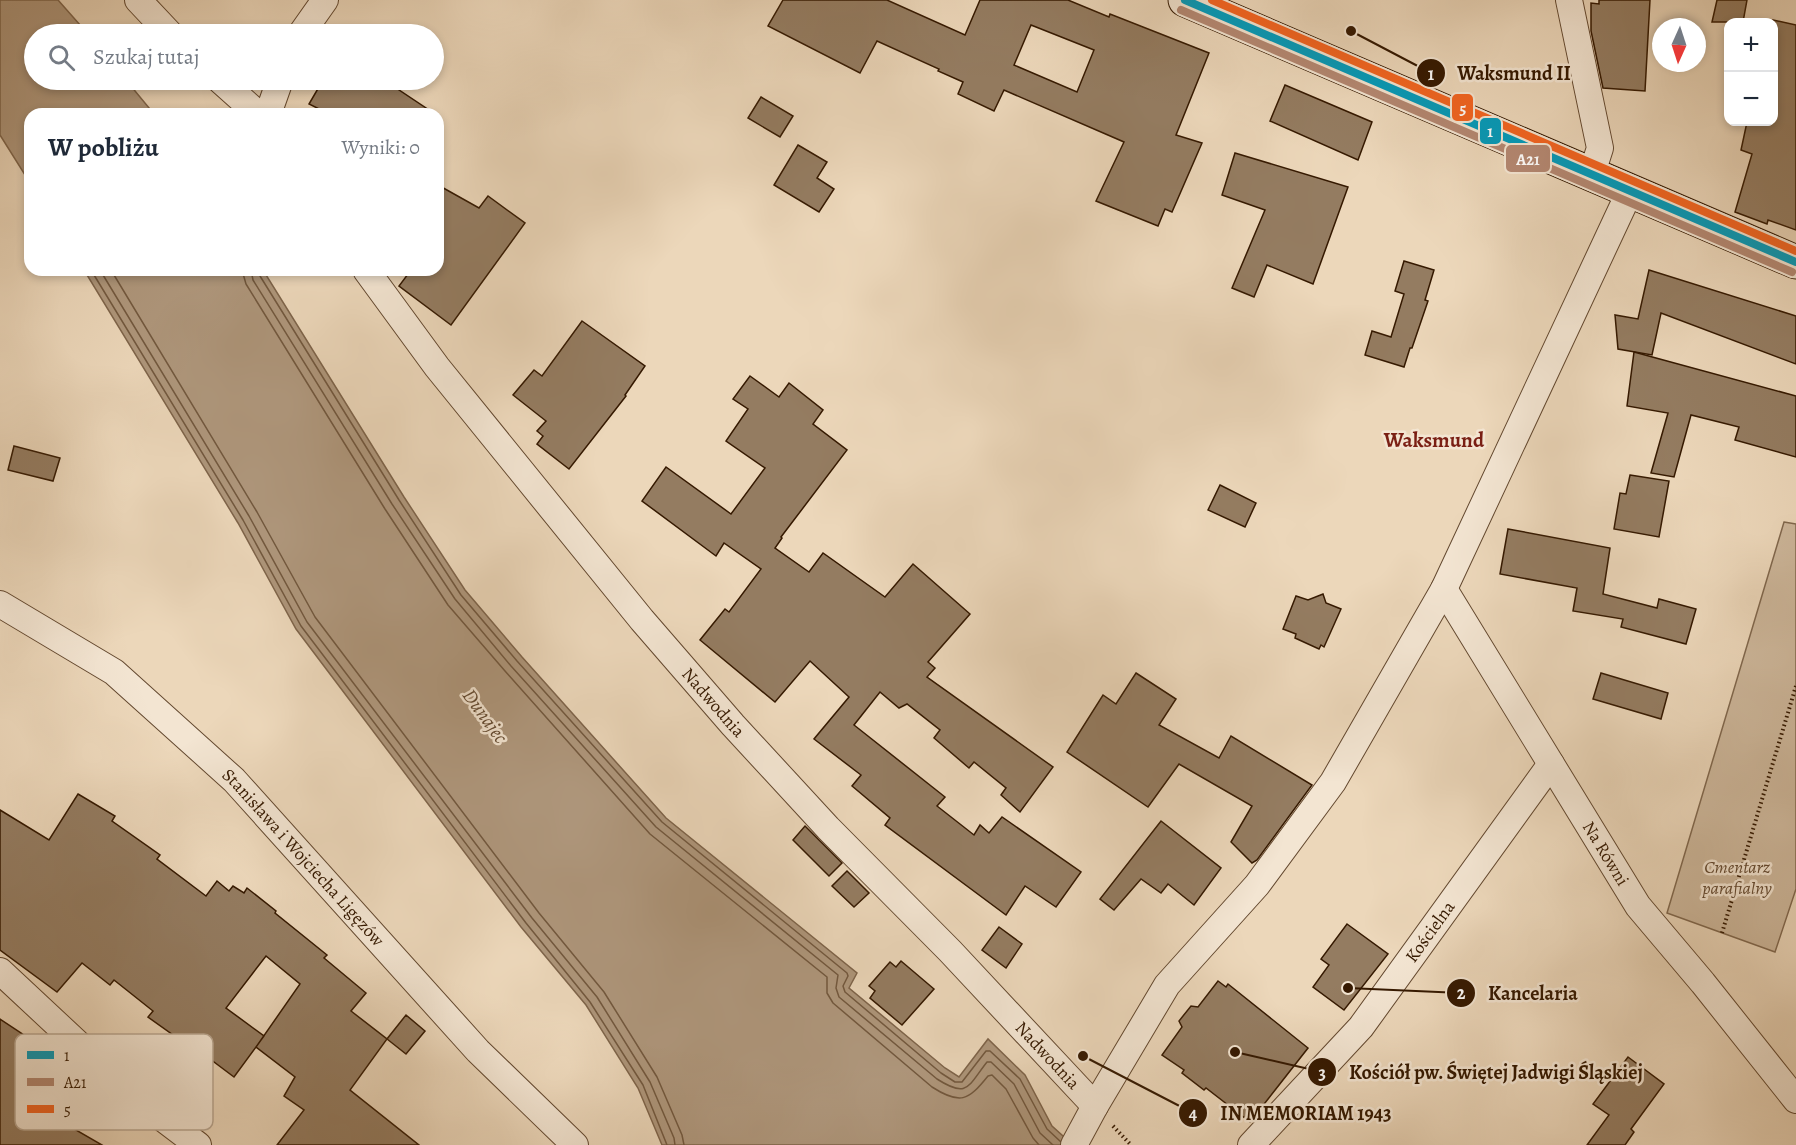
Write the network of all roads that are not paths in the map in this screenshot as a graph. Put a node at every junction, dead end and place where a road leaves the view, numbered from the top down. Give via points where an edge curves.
1 (138, 0) edge
2 (325, 0) edge
3 (1185, 0) edge
4 (1569, 0) edge
5 (161, 24) edge
6 (308, 24) edge
7 (231, 90) edge
8 (276, 90) edge
9 (251, 108) edge
10 (270, 108) edge
11 (1592, 174) junction
12 (1629, 190) junction
13 (1796, 262) edge
14 (370, 276) edge
15 (1444, 589) junction
16 (0, 604) edge
17 (1551, 764) junction
18 (0, 971) edge
19 (67, 1034) edge
20 (1796, 1100) edge
21 (1095, 1106) junction
22 (178, 1130) edge
23 (1075, 1144) edge
24 (198, 1145) edge
25 (575, 1145) edge
26 (1251, 1145) edge

1 - 5 street
2 - 6 street
3 - 11 street
4 - 11 street via 1600,148
7 - 9 street
8 - 10 street
11 - 12 street
12 - 13 street
12 - 15 street
14 - 21 street, Nadwodnia via 437,367 642,620 726,717
15 - 17 street, Na Równi
15 - 21 street via 1333,783 1257,885 1167,985
16 - 25 street, Stanisława i Wojciecha Ligęzów via 114,672 234,780 478,1051
17 - 20 street, Na Równi via 1638,906
17 - 26 street, Kościelna via 1361,1027
18 - 19 street
21 - 23 street
22 - 24 street

